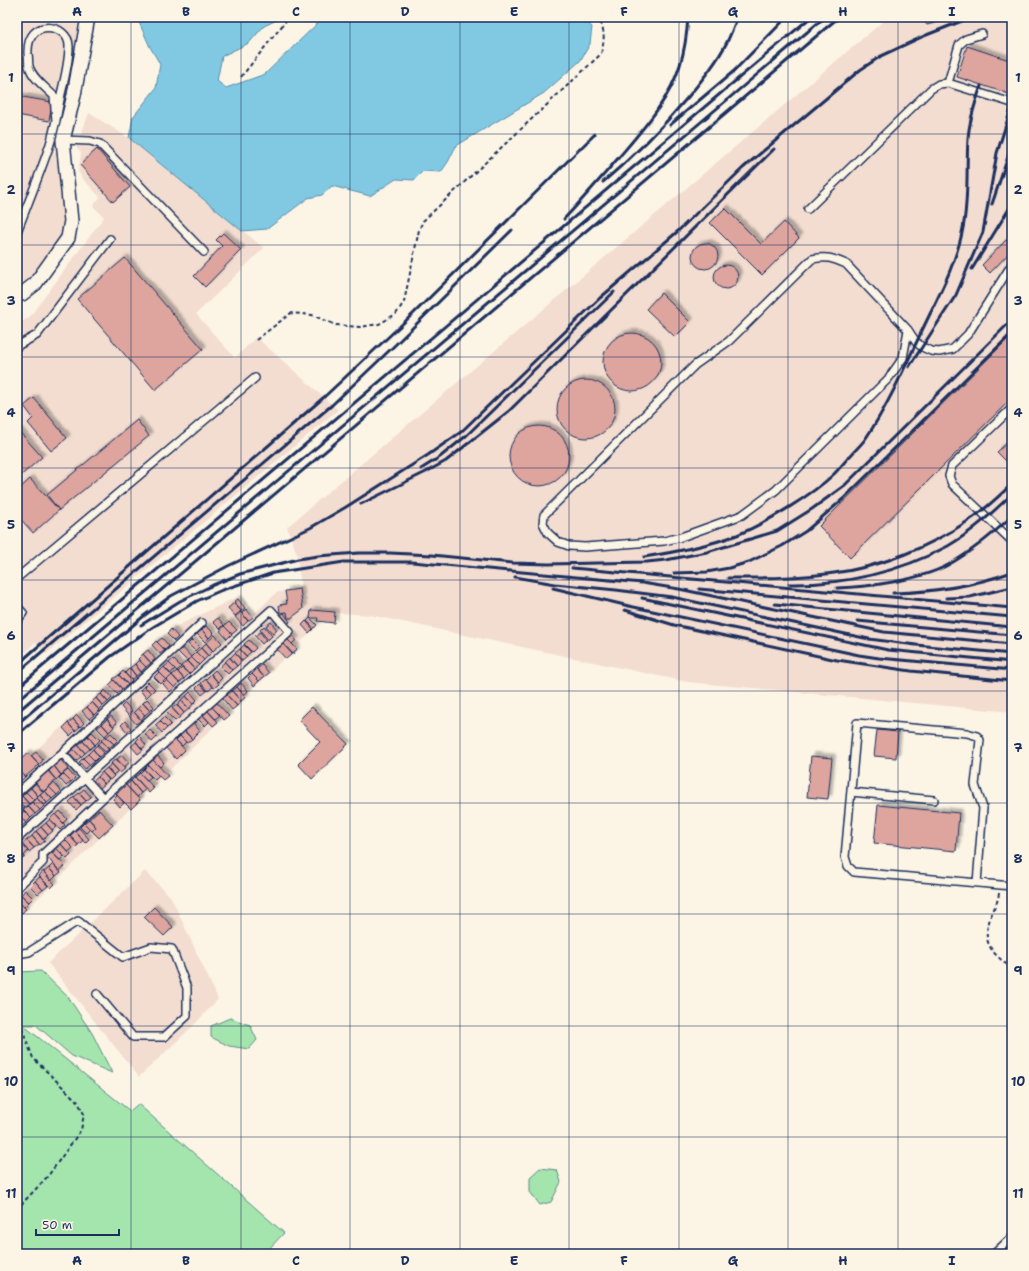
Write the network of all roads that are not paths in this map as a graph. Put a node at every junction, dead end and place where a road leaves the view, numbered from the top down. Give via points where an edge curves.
1 (88, 17) edge
2 (982, 34) dead end
3 (948, 83) junction
4 (1012, 103) edge
5 (56, 121) junction
6 (63, 140) junction
7 (808, 209) dead end
8 (17, 232) edge
9 (110, 239) dead end
10 (204, 252) dead end
11 (1012, 264) edge
12 (17, 295) edge
13 (908, 330) junction
14 (17, 346) edge
15 (255, 378) dead end
16 (1012, 408) edge
17 (1012, 541) edge
18 (17, 578) edge
19 (17, 606) edge
20 (17, 621) edge
21 (202, 623) dead end
22 (62, 753) junction
23 (84, 778) junction
24 (851, 792) junction
25 (17, 793) edge
26 (103, 798) junction
27 (934, 800) dead end
28 (17, 839) edge
29 (977, 883) junction
30 (1012, 886) edge
31 (17, 888) edge
32 (17, 954) edge
33 (97, 994) dead end
34 (1012, 1237) edge
35 (994, 1254) edge

1 - 6 street
2 - 3 lane via 966,39 959,45
3 - 4 lane
3 - 7 lane via 939,84 931,89
5 - 5 lane via 54,96 29,67 28,47 32,35 39,29 52,27 62,33 69,42 69,57
5 - 8 lane
6 - 10 lane via 100,144
6 - 12 street via 71,221 68,238 35,284
9 - 14 lane via 37,335
11 - 13 lane via 968,334 954,349 939,352 927,349 916,342
13 - 13 lane via 903,358 888,379 776,490 742,515 664,541 569,546 558,542 548,533 543,523 544,514 695,365 729,341 812,260 823,256 846,264
15 - 18 lane
16 - 17 lane via 952,466 949,476 952,484
19 - 20 lane via 23,613
21 - 22 lane
22 - 23 lane
22 - 25 lane
23 - 26 lane
23 - 26 lane via 271,610 290,632
23 - 28 lane
24 - 27 lane
24 - 29 lane via 845,857 848,866 854,872
24 - 29 lane via 857,723 977,736 980,740 975,785 983,808
26 - 31 lane via 43,854 43,862
29 - 30 lane
32 - 33 lane via 29,952 78,921 124,957 151,947 172,949 187,988 187,1016 164,1037 133,1037
34 - 35 lane

